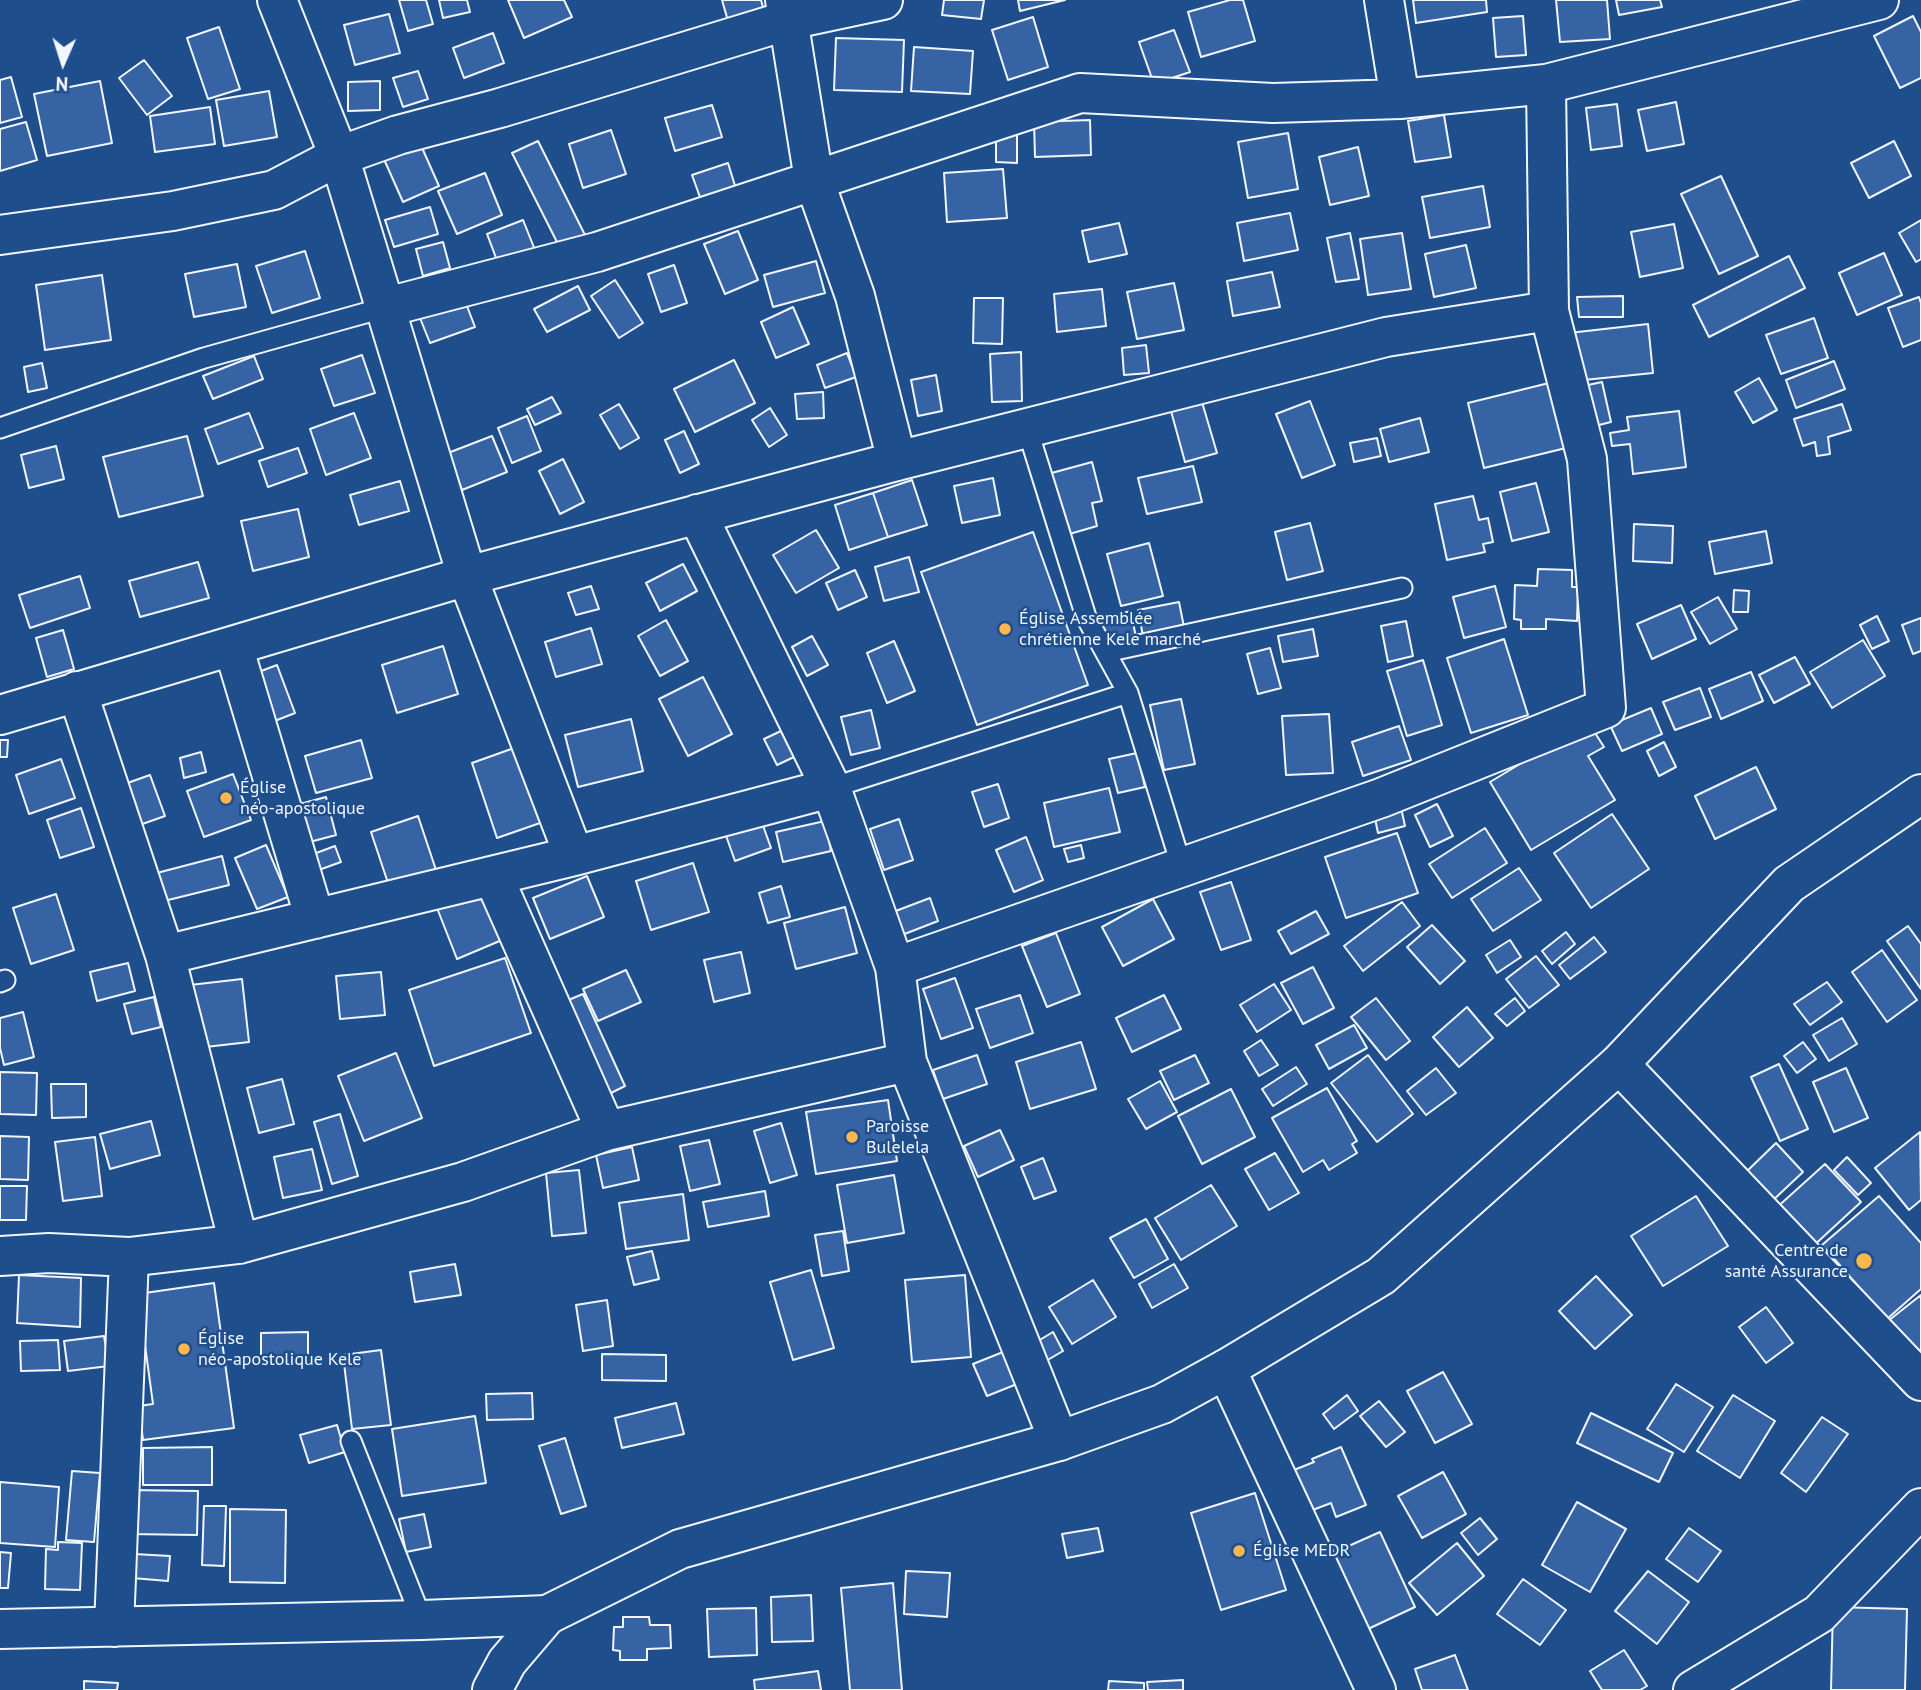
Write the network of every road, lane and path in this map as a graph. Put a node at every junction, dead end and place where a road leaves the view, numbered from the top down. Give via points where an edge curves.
1 (277, 0) edge
2 (883, 0) edge
3 (1384, 0) edge
4 (1879, 0) edge
5 (787, 10) edge
6 (1546, 84) junction
7 (1400, 99) junction
8 (339, 156) junction
9 (814, 180) junction
10 (0, 235) edge
11 (383, 308) junction
12 (1549, 311) junction
13 (0, 428) edge
14 (1027, 428) junction
15 (897, 461) junction
16 (697, 514) junction
17 (467, 576) junction
18 (1402, 588) dead end
19 (233, 646) junction
20 (1106, 652) junction
21 (78, 691) junction
22 (1128, 693) junction
23 (0, 715) edge
24 (831, 788) junction
25 (1921, 794) edge
26 (574, 856) junction
27 (1182, 868) junction
28 (493, 876) junction
29 (315, 919) junction
30 (165, 956) junction
31 (895, 967) junction
32 (907, 1062) junction
33 (1619, 1064) junction
34 (606, 1131) junction
35 (239, 1244) junction
36 (0, 1256) edge
37 (129, 1257) junction
38 (1226, 1369) junction
39 (1921, 1381) edge
40 (351, 1441) dead end
41 (1059, 1441) junction
42 (1921, 1508) edge
43 (547, 1615) junction
44 (422, 1620) junction
45 (114, 1627) junction
46 (0, 1629) edge
47 (492, 1690) edge
48 (1376, 1690) edge
49 (1693, 1690) edge

1 - 8 main road
2 - 5 main road
3 - 7 main road
4 - 6 main road
5 - 8 main road via 500,108
5 - 9 main road
6 - 7 main road
6 - 12 main road
7 - 9 main road via 1273,103 1080,93
8 - 10 main road via 274,190 173,211
8 - 11 main road
9 - 11 main road via 597,252
9 - 15 main road via 855,296
11 - 13 lane via 204,358
11 - 17 main road
12 - 14 main road via 1386,337
12 - 27 main road via 1587,458 1606,708 1381,798
14 - 15 main road
14 - 20 lane via 1086,617
15 - 16 main road
16 - 17 main road
16 - 24 main road
17 - 19 main road
17 - 26 main road
18 - 20 lane
19 - 21 main road
19 - 29 main road
20 - 22 lane
21 - 23 main road
21 - 30 main road
22 - 24 lane
22 - 27 lane
24 - 26 main road
24 - 31 main road
25 - 33 main road via 1788,884
26 - 28 main road
27 - 31 main road
28 - 29 main road
28 - 34 main road
29 - 30 main road
30 - 35 main road
31 - 32 main road
32 - 34 main road
32 - 41 main road
33 - 38 main road via 1381,1276
33 - 39 main road
34 - 35 main road via 463,1182
35 - 37 main road
36 - 37 main road
37 - 45 main road
38 - 41 main road via 1162,1404
38 - 48 main road
40 - 44 lane
41 - 43 main road via 680,1549
42 - 49 main road via 1819,1614
43 - 44 main road
43 - 47 main road via 507,1662
44 - 45 main road
45 - 46 main road

